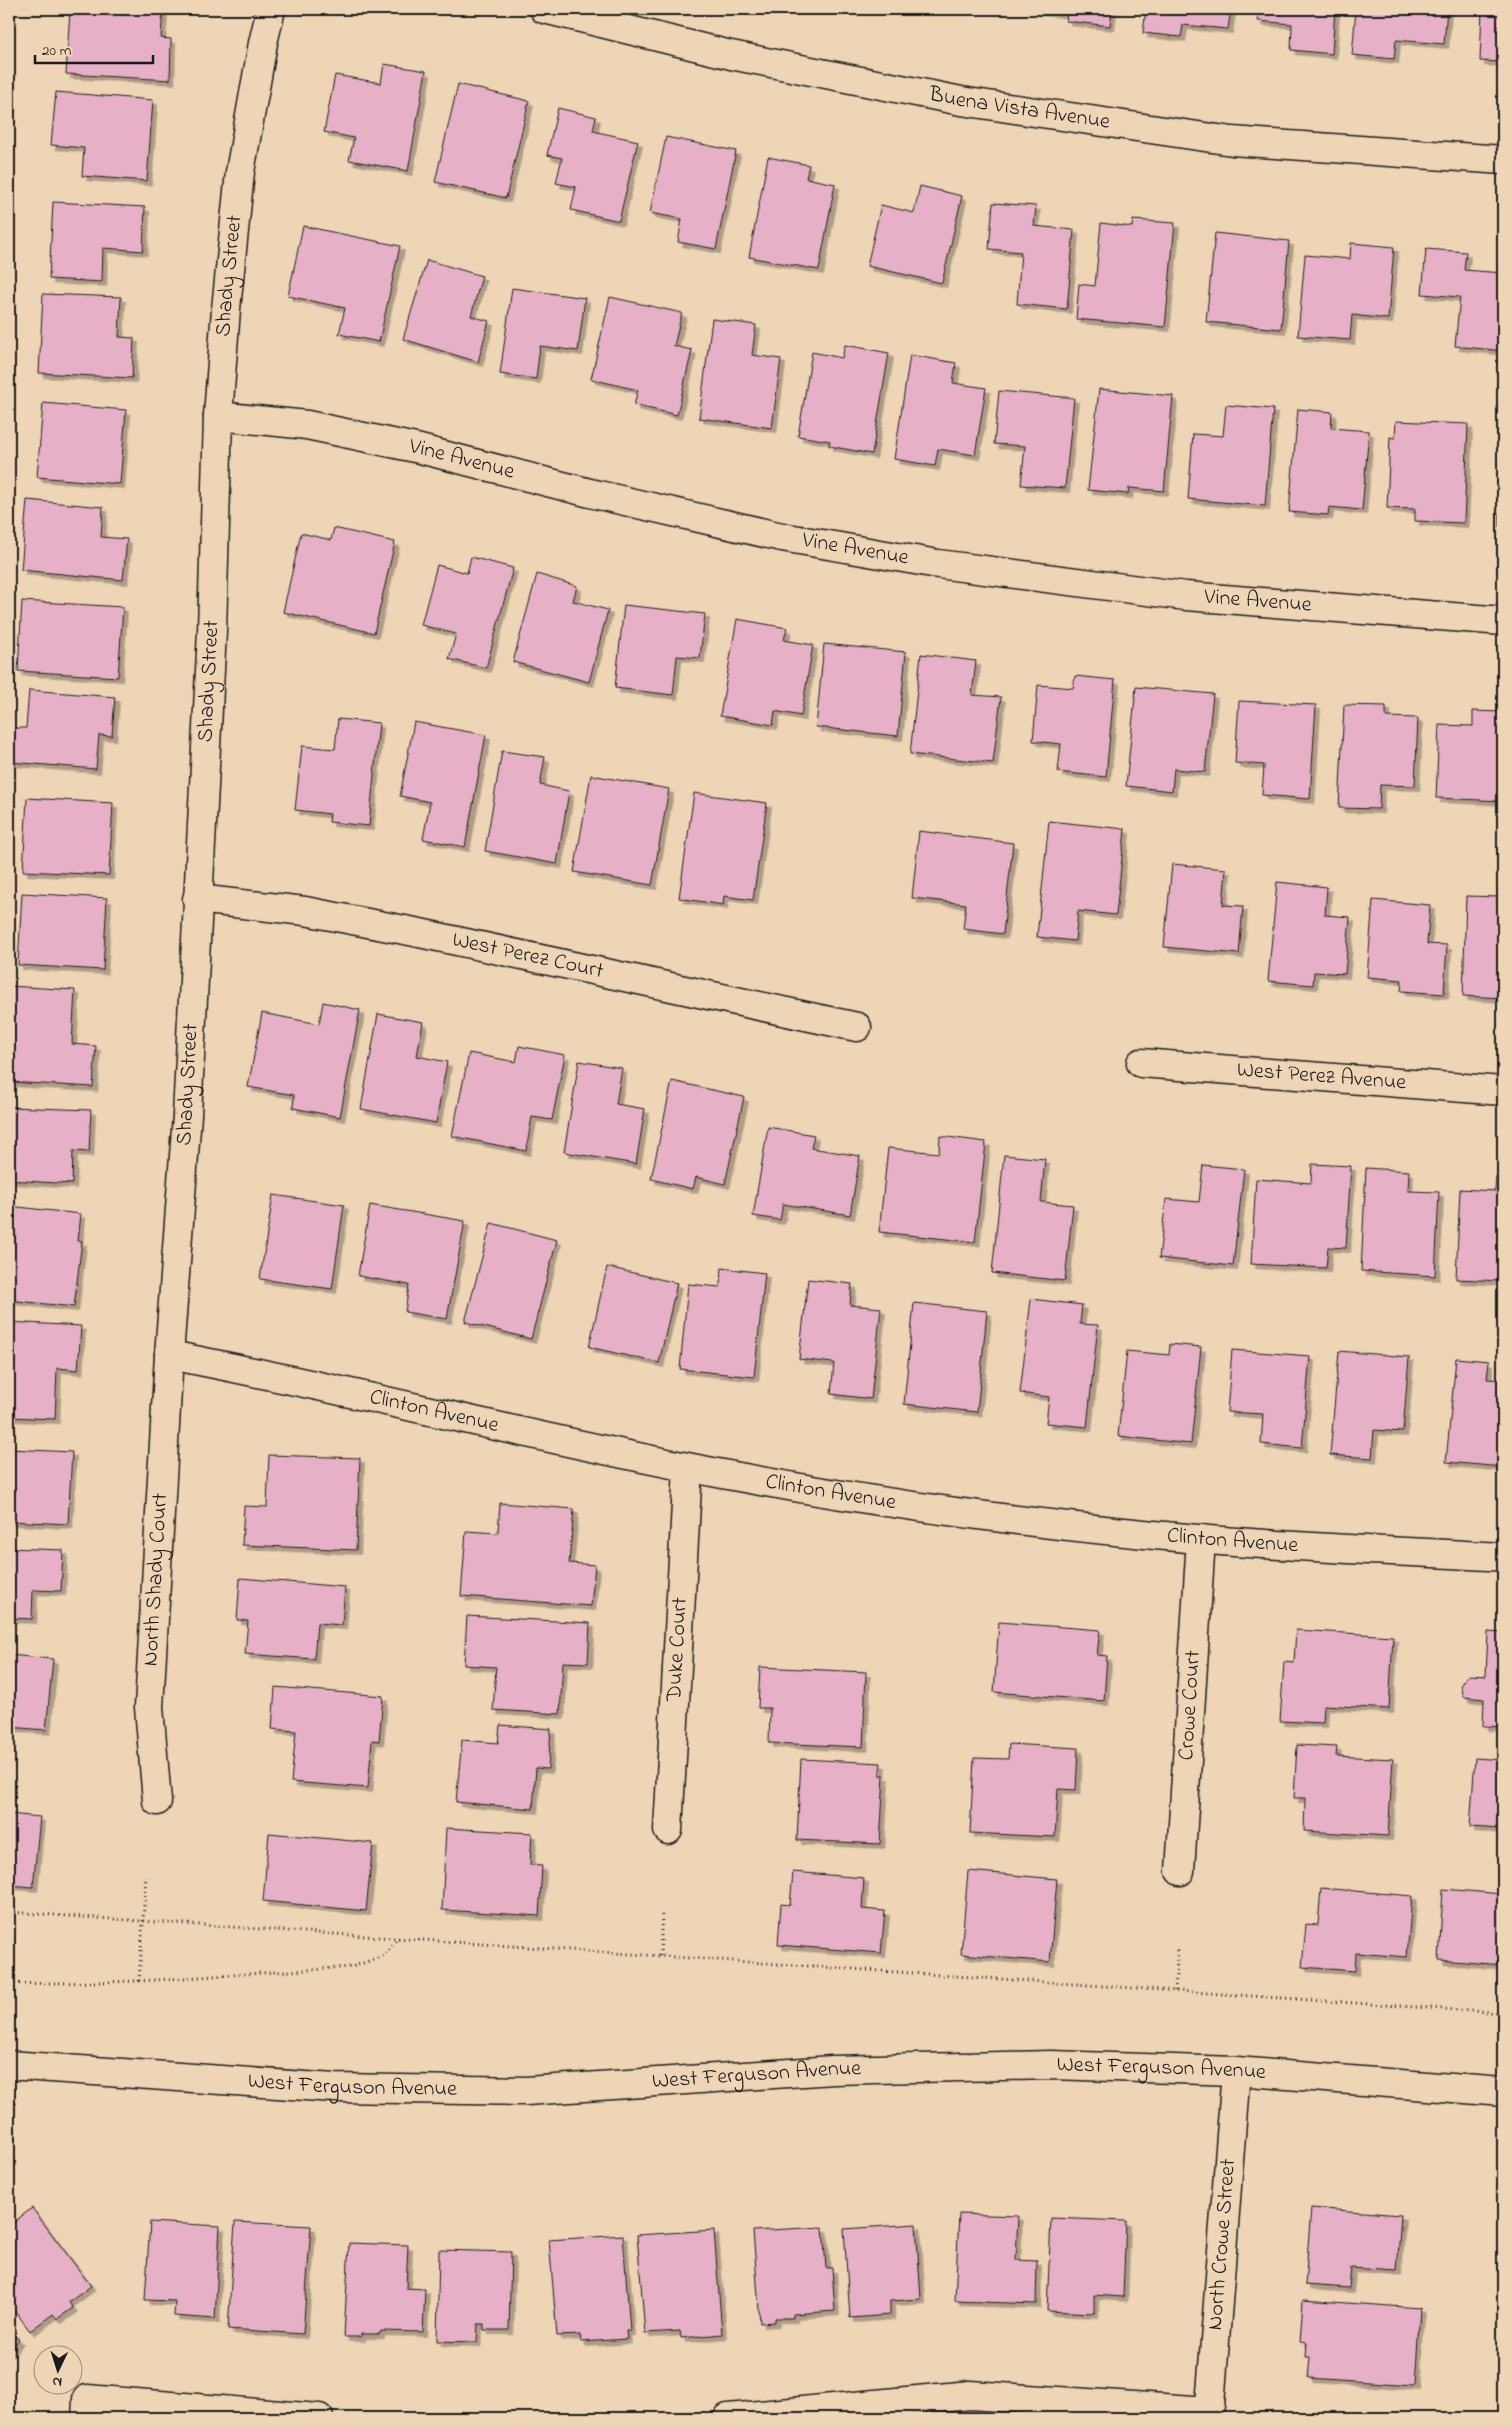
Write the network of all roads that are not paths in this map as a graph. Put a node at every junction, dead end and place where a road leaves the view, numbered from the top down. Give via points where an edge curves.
1 (271, 9) edge
2 (544, 9) edge
3 (1503, 160) edge
4 (218, 416) junction
5 (1503, 620) edge
6 (197, 899) junction
7 (857, 1027) dead end
8 (1141, 1063) dead end
9 (1503, 1091) edge
10 (169, 1355) junction
11 (688, 1468) junction
12 (1201, 1539) junction
13 (1503, 1556) edge
14 (157, 1801) dead end
15 (668, 1830) dead end
16 (1180, 1871) dead end
17 (9, 2065) edge
18 (1236, 2071) junction
19 (1503, 2092) edge
20 (86, 2409) edge
21 (1209, 2415) edge
22 (320, 2418) edge
23 (728, 2418) edge

1 - 4 street, Shady Street via 240,172
2 - 3 street, Buena Vista Avenue via 731,56 961,101 1232,141
4 - 5 street, Vine Avenue via 308,425 782,537 938,564 1186,596
4 - 6 street, Shady Street via 212,631
6 - 7 street, West Perez Court via 305,911 416,932
6 - 10 street, Shady Street via 187,1115
8 - 9 street, West Perez Avenue
10 - 11 street, Clinton Avenue
10 - 14 street, North Shady Court via 148,1706
11 - 12 street, Clinton Avenue via 1031,1522
11 - 15 street, Duke Court
12 - 13 street, Clinton Avenue
12 - 16 street, Crowe Court
17 - 18 street, West Ferguson Avenue via 334,2088 526,2091 833,2070 1051,2065
18 - 19 street, West Ferguson Avenue
18 - 21 street, North Crowe Street
20 - 22 street
21 - 23 street via 970,2395

